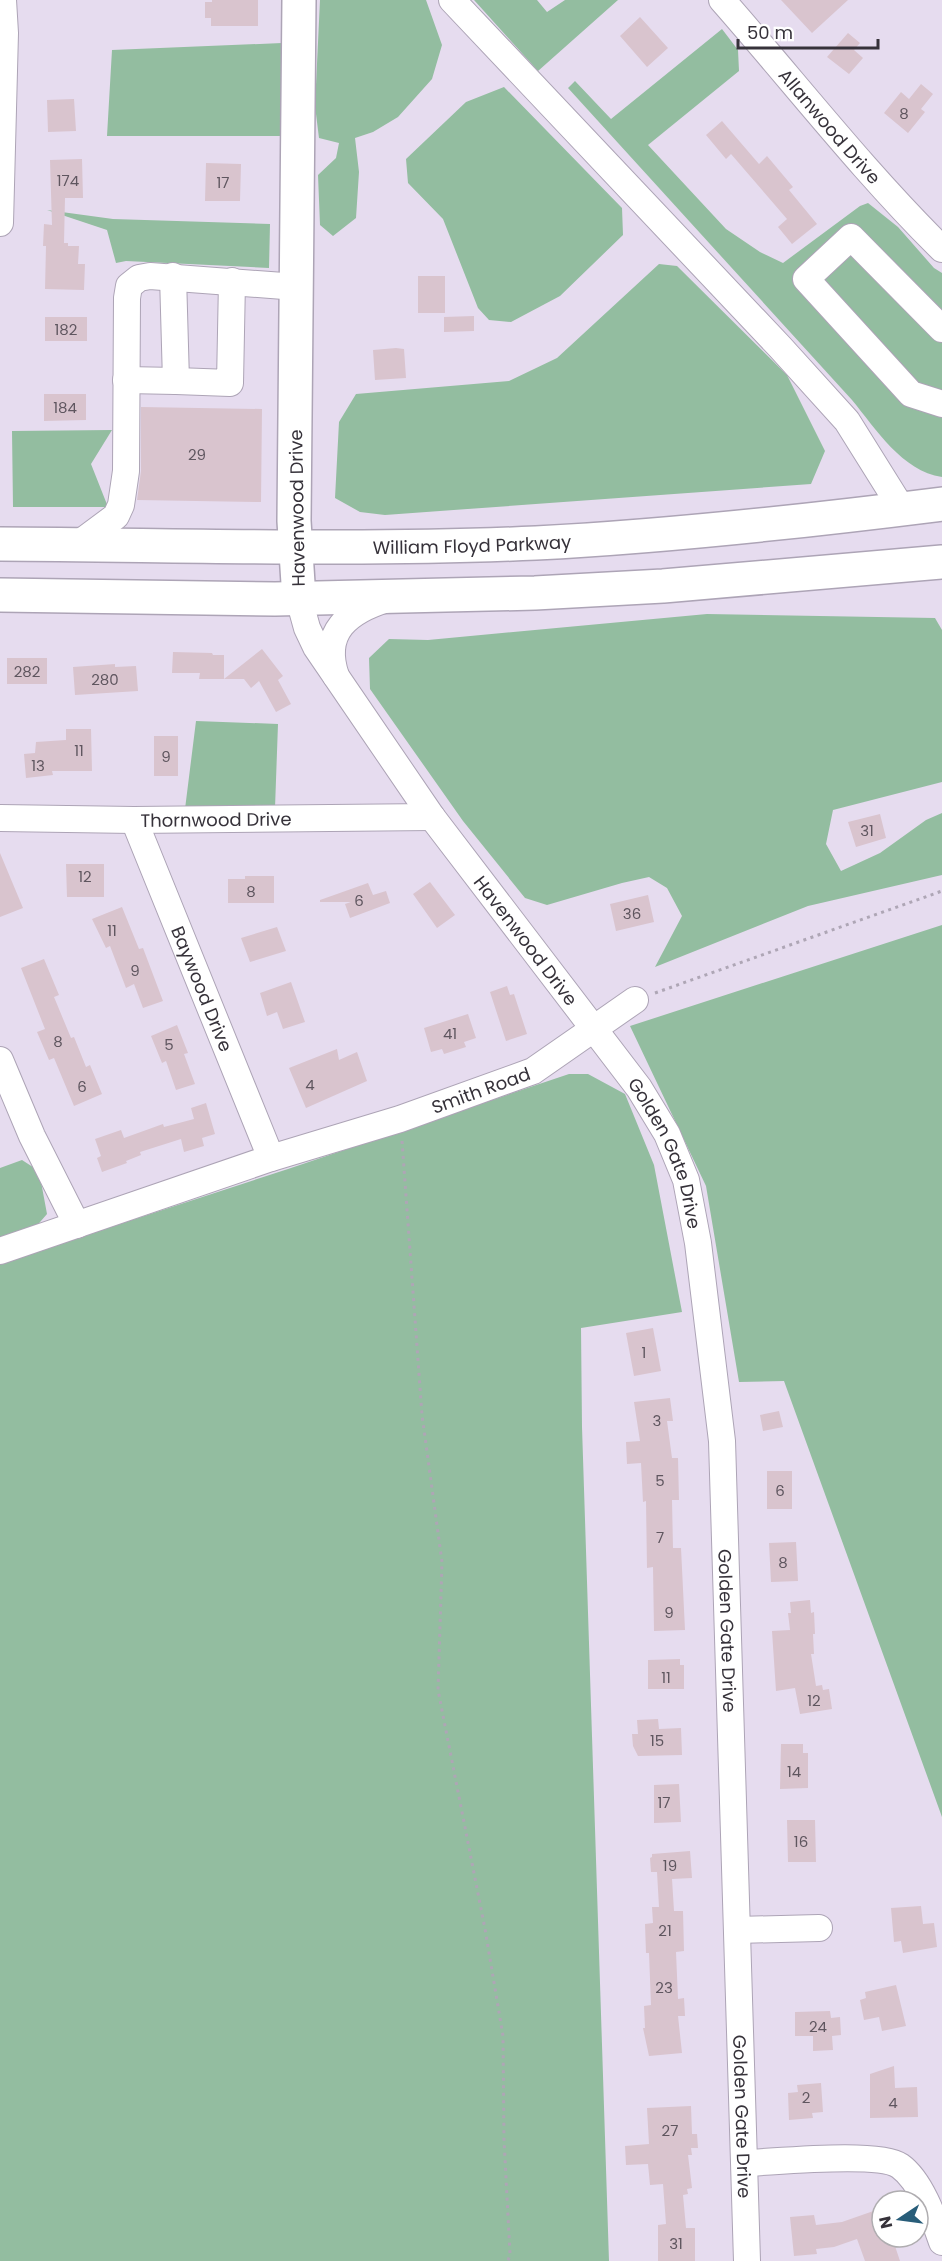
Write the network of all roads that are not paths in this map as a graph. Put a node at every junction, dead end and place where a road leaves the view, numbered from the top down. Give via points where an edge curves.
1 (3, 0) edge
2 (299, 0) edge
3 (452, 0) edge
4 (722, 0) edge
5 (0, 223) edge
6 (942, 249) edge
7 (174, 276) junction
8 (232, 281) junction
9 (297, 287) junction
10 (942, 329) edge
11 (126, 380) junction
12 (176, 381) junction
13 (942, 404) edge
14 (942, 504) edge
15 (902, 509) junction
16 (0, 544) edge
17 (77, 545) junction
18 (295, 546) junction
19 (942, 562) edge
20 (0, 595) edge
21 (392, 597) junction
22 (299, 599) junction
23 (337, 679) junction
24 (0, 818) edge
25 (432, 818) junction
26 (134, 820) junction
27 (635, 1000) road end
28 (595, 1030) junction
29 (0, 1059) edge
30 (271, 1158) junction
31 (77, 1225) junction
32 (0, 1251) edge
33 (819, 1928) dead end
34 (736, 1930) junction
35 (745, 2163) junction
36 (942, 2242) edge
37 (747, 2261) edge

1 - 5 street
2 - 9 main road, Havenwood Drive
3 - 15 street via 847,421
4 - 6 street, Allanwood Drive via 864,166
7 - 8 street
7 - 11 street via 139,278 129,286
7 - 12 street
8 - 9 street
8 - 12 street via 230,383
9 - 18 main road, Havenwood Drive
10 - 13 street via 852,237 806,279 911,394
11 - 12 street
11 - 17 street via 126,471 121,505 116,516
14 - 15 main road, William Floyd Parkway
15 - 18 main road, William Floyd Parkway via 645,536 410,547
16 - 17 main road, William Floyd Parkway
17 - 18 main road, William Floyd Parkway
18 - 22 main road, Havenwood Drive
19 - 21 main road via 663,586
20 - 22 main road
21 - 22 main road
21 - 23 street via 378,601 341,624 332,644
22 - 23 street, Havenwood Drive via 316,647
23 - 25 street, Havenwood Drive
24 - 26 street, Thornwood Drive
25 - 26 street, Thornwood Drive
25 - 28 street, Havenwood Drive
26 - 30 street, Baywood Drive
27 - 28 street, Smith Road
28 - 30 street, Smith Road via 532,1071 400,1119
28 - 34 street, Golden Gate Drive via 668,1134 686,1180 698,1243 722,1441
29 - 31 street via 32,1136
30 - 31 street, Smith Road
31 - 32 street, Smith Road
33 - 34 street
34 - 35 street, Golden Gate Drive
35 - 36 street via 873,2158 900,2165 933,2214
35 - 37 street, Golden Gate Drive

